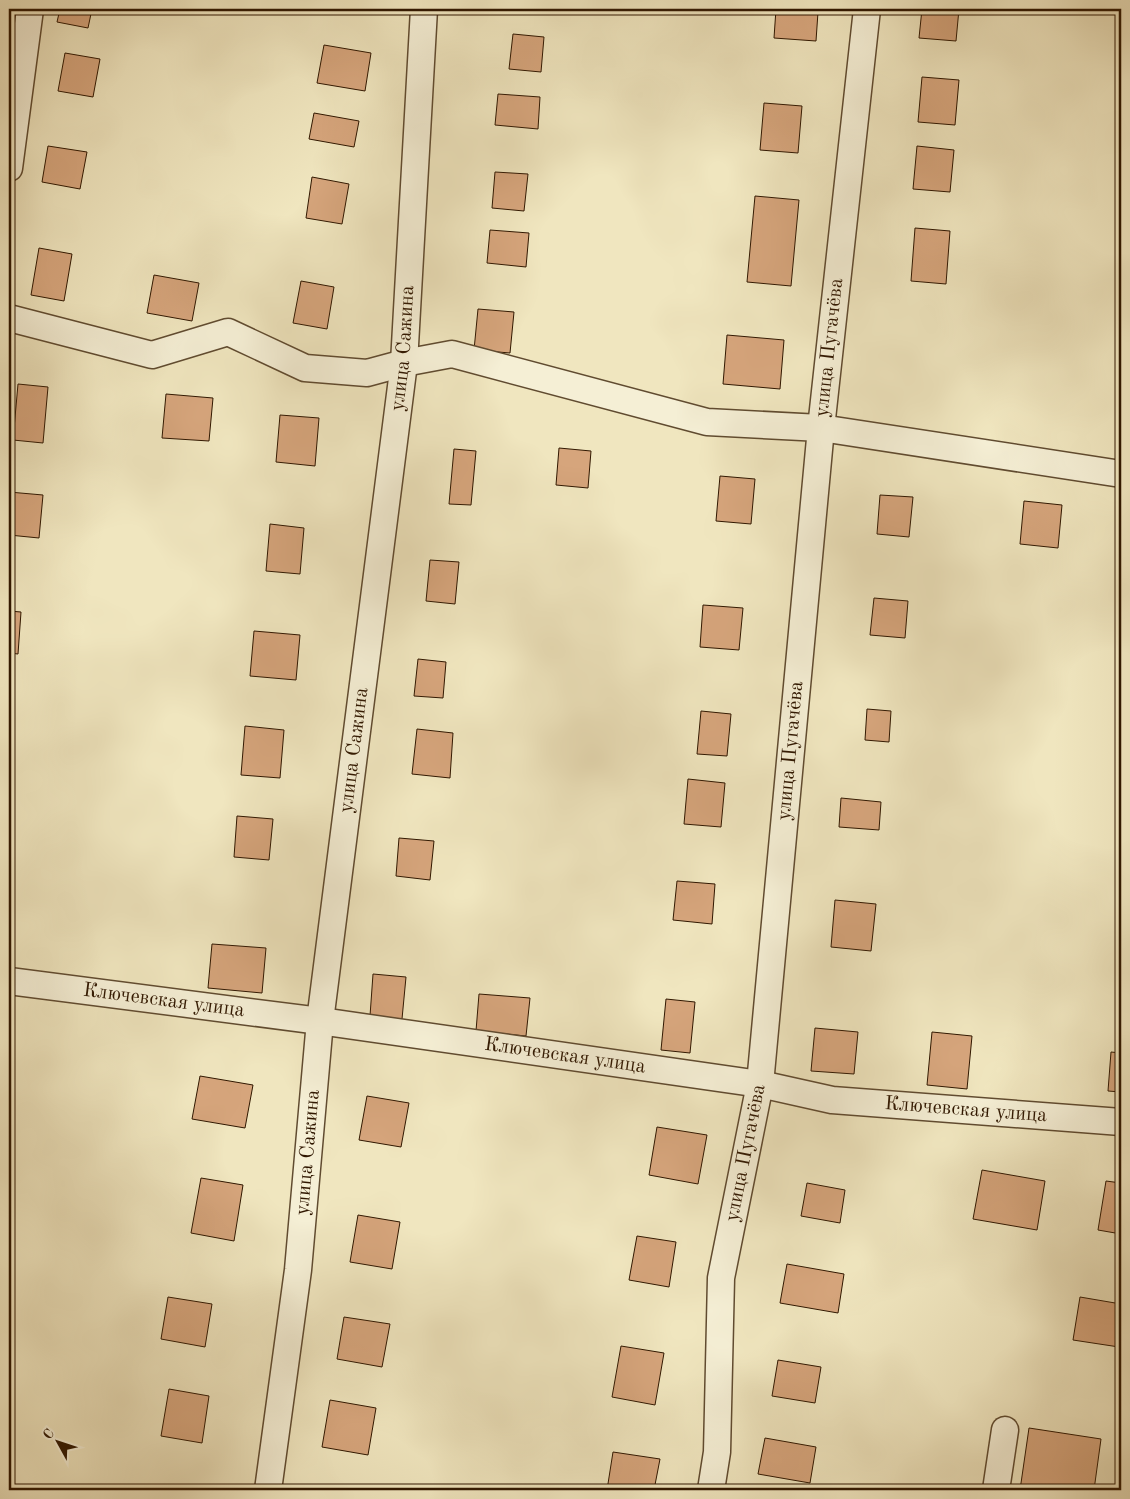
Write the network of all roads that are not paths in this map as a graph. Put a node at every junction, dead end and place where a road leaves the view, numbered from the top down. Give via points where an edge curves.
1 (30, 9) edge
2 (424, 9) edge
3 (868, 9) edge
4 (9, 168) edge
5 (9, 318) edge
6 (404, 363) junction
7 (821, 428) junction
8 (1121, 474) edge
9 (9, 981) edge
10 (320, 1021) junction
11 (760, 1084) junction
12 (1121, 1122) edge
13 (1005, 1430) dead end
14 (268, 1490) edge
15 (711, 1490) edge
16 (996, 1490) edge

1 - 4 street
2 - 6 street, улица Сажина
3 - 7 street, улица Пугачёва
5 - 6 street via 152,355 228,332 305,368 366,373
6 - 7 street via 452,354 708,422
6 - 10 street, улица Сажина
7 - 8 street
7 - 11 street, улица Пугачёва
9 - 10 street, Ключевская улица
10 - 11 street, Ключевская улица
10 - 14 street, улица Сажина via 298,1270
11 - 12 street, Ключевская улица via 832,1100
11 - 15 street, улица Пугачёва via 721,1278 717,1452
13 - 16 street

